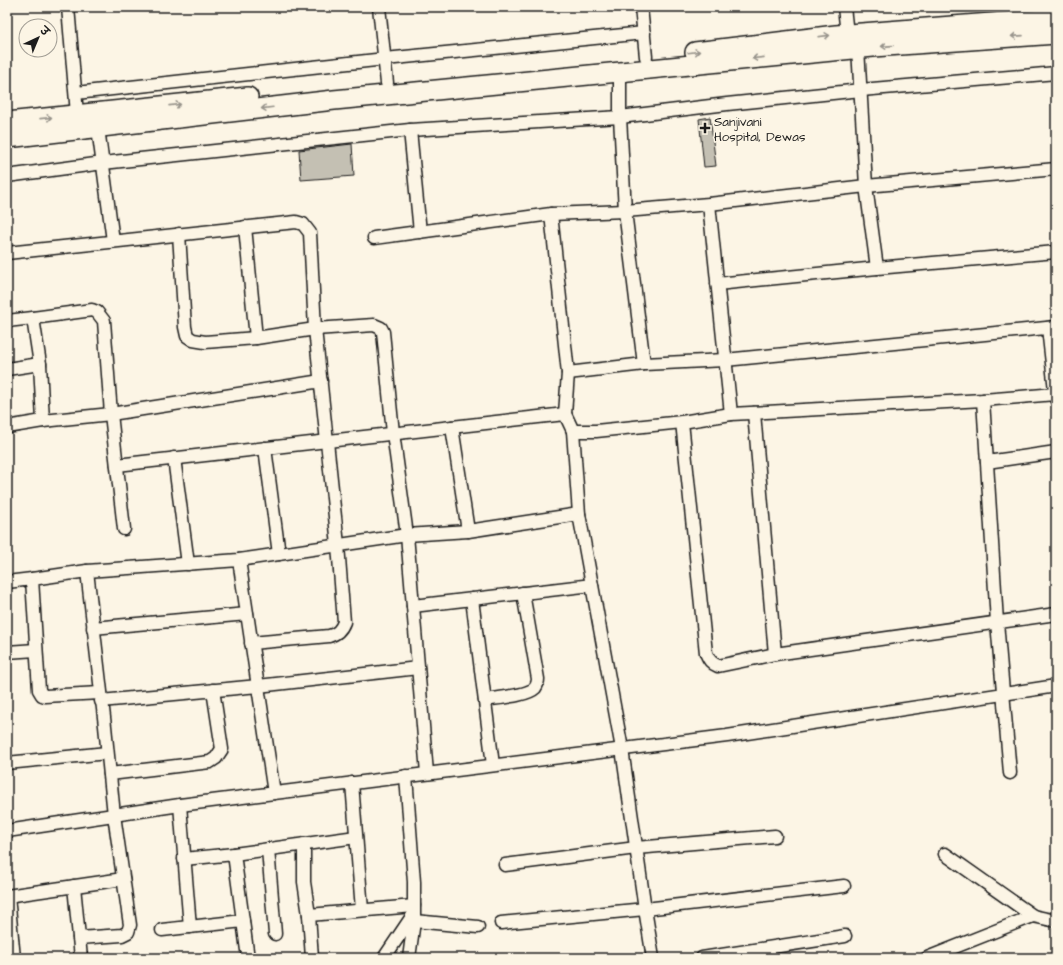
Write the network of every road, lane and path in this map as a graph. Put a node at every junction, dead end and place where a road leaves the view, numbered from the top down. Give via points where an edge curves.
1 (68, 7) edge
2 (379, 7) edge
3 (641, 7) edge
4 (844, 7) edge
5 (1056, 18) edge
6 (644, 33) junction
7 (1056, 34) edge
8 (853, 41) junction
9 (646, 57) junction
10 (385, 59) junction
11 (620, 72) junction
12 (1056, 73) edge
13 (387, 83) junction
14 (861, 90) junction
15 (76, 93) junction
16 (78, 114) junction
17 (620, 117) junction
18 (7, 122) edge
19 (98, 128) junction
20 (410, 130) junction
21 (7, 138) edge
22 (103, 163) junction
23 (1056, 169) edge
24 (7, 176) edge
25 (866, 186) junction
26 (709, 204) junction
27 (625, 211) junction
28 (550, 214) junction
29 (245, 227) junction
30 (420, 232) junction
31 (179, 234) junction
32 (374, 238) dead end
33 (113, 241) junction
34 (1056, 252) edge
35 (7, 253) edge
36 (877, 268) junction
37 (717, 284) junction
38 (33, 318) junction
39 (7, 321) edge
40 (1052, 328) edge
41 (315, 329) junction
42 (256, 338) junction
43 (726, 360) junction
44 (40, 364) junction
45 (644, 364) junction
46 (7, 369) edge
47 (568, 373) junction
48 (321, 382) junction
49 (1056, 397) edge
50 (983, 400) junction
51 (754, 412) junction
52 (111, 414) junction
53 (565, 414) junction
54 (731, 414) junction
55 (43, 421) junction
56 (682, 422) junction
57 (7, 427) edge
58 (452, 427) junction
59 (573, 431) junction
60 (393, 433) junction
61 (327, 441) junction
62 (265, 448) junction
63 (1056, 452) edge
64 (174, 458) junction
65 (987, 462) junction
66 (117, 465) junction
67 (579, 514) junction
68 (124, 529) dead end
69 (468, 531) junction
70 (407, 535) junction
71 (338, 545) junction
72 (279, 554) junction
73 (239, 560) junction
74 (188, 564) junction
75 (86, 571) junction
76 (32, 579) junction
77 (7, 582) edge
78 (592, 585) junction
79 (523, 593) junction
80 (472, 599) junction
81 (413, 606) junction
82 (247, 614) junction
83 (1056, 614) edge
84 (997, 622) junction
85 (93, 628) junction
86 (251, 643) junction
87 (36, 650) junction
88 (7, 652) edge
89 (774, 654) junction
90 (418, 668) junction
91 (258, 686) junction
92 (1056, 686) edge
93 (213, 690) junction
94 (1003, 694) junction
95 (101, 697) junction
96 (484, 700) junction
97 (622, 749) junction
98 (107, 753) junction
99 (7, 763) edge
100 (493, 765) junction
101 (110, 774) junction
102 (427, 774) junction
103 (1010, 774) dead end
104 (406, 776) junction
105 (352, 783) junction
106 (274, 793) junction
107 (180, 805) junction
108 (114, 815) junction
109 (7, 831) edge
110 (775, 836) dead end
111 (356, 837) junction
112 (304, 844) junction
113 (636, 848) junction
114 (268, 849) junction
115 (234, 854) junction
116 (945, 854) dead end
117 (184, 859) junction
118 (505, 865) dead end
119 (123, 879) junction
120 (74, 886) junction
121 (844, 886) dead end
122 (8, 896) edge
123 (645, 909) junction
124 (362, 910) junction
125 (414, 914) junction
126 (309, 915) junction
127 (1033, 916) junction
128 (243, 921) junction
129 (1056, 921) edge
130 (501, 923) dead end
131 (190, 927) junction
132 (478, 927) dead end
133 (162, 930) dead end
134 (275, 934) dead end
135 (846, 936) dead end
136 (79, 938) junction
137 (14, 958) edge
138 (81, 958) edge
139 (248, 958) edge
140 (312, 958) edge
141 (384, 958) edge
142 (408, 958) edge
143 (653, 958) edge
144 (702, 958) edge
145 (927, 958) edge

1 - 15 street
2 - 10 street
3 - 6 street
4 - 8 street
5 - 8 main road
6 - 9 street
6 - 10 street
7 -> 8 main road
9 -> 8 main road
8 -> 11 main road
8 - 14 street
9 - 13 main road
10 - 13 street
10 - 15 street
11 - 17 street
11 -> 19 main road via 334,100
12 - 14 street
16 -> 13 main road
14 - 17 street
14 - 25 street
15 - 16 street
18 -> 16 main road
17 - 20 street
17 - 27 street
19 - 21 main road
19 - 22 street
20 - 22 street
20 - 30 street
22 - 24 street
22 - 33 street
23 - 25 street
25 - 26 street
25 - 36 street
26 - 27 street
26 - 37 street
27 - 28 street
27 - 45 street
28 - 30 street
28 - 47 street
29 - 31 street
29 - 41 street via 296,222 303,224 310,233
29 - 42 street
30 - 32 street
31 - 33 street
31 - 42 street via 187,336 205,342
33 - 35 street
34 - 36 street
36 - 37 street
37 - 43 street
38 - 39 street
38 - 44 street
38 - 52 street via 92,310 98,312 104,321
40 - 43 street
40 - 49 street
41 - 42 street
41 - 48 street
41 - 60 street via 374,325 381,328
43 - 45 street
43 - 54 street
44 - 46 street
44 - 55 street
45 - 47 street
47 - 53 street
48 - 52 street
48 - 61 street
49 - 50 street
50 - 51 street
50 - 65 street
51 - 54 street
51 - 89 street
52 - 55 street
52 - 66 street
53 - 58 street
53 - 59 street
54 - 56 street
55 - 57 street
56 - 59 street
56 - 89 street via 707,656 712,664 718,666
58 - 60 street
58 - 69 street
59 - 67 street
60 - 61 street
60 - 70 street
61 - 62 street
61 - 71 street
62 - 64 street
62 - 72 street
63 - 65 street
64 - 66 street
64 - 74 street
65 - 84 street
66 - 68 street
67 - 69 street
67 - 78 street
69 - 70 street
70 - 71 street
70 - 81 street
71 - 72 street
71 - 86 street via 344,622 336,634
72 - 73 street
73 - 74 street
73 - 82 street
74 - 75 street
75 - 76 street
75 - 85 street
76 - 77 street
76 - 87 street
78 - 79 street
78 - 97 street
79 - 80 street
79 - 96 street via 537,684 526,693
80 - 81 street
80 - 96 street
81 - 90 street
82 - 85 street
82 - 86 street
83 - 84 street
84 - 89 street
84 - 94 street
85 - 95 street
86 - 91 street
87 - 88 street
87 - 95 street via 39,690 42,695
90 - 91 street
90 - 102 street
91 - 93 street
91 - 106 street
92 - 94 street
93 - 95 street
93 - 101 street via 222,749 216,758 210,762
94 - 97 street via 727,736
94 - 103 street
95 - 98 street
96 - 100 street
97 - 100 street
97 - 113 street
98 - 99 street
98 - 101 street
100 - 102 street
101 - 108 street
102 - 104 street
104 - 105 street
104 - 125 street
105 - 106 street
105 - 111 street
106 - 107 street
107 - 108 street
107 - 117 street
108 - 109 street
108 - 119 street
110 - 113 street
111 - 112 street
111 - 124 street
112 - 114 street
112 - 126 street via 304,882
113 - 118 street
113 - 123 street
114 - 115 street
114 - 134 street
115 - 117 street
115 - 128 street
116 - 127 street
117 - 131 street
119 - 120 street
119 - 136 street via 130,925 128,932 122,935
120 - 122 street
120 - 136 street
121 - 123 street
122 - 137 street
123 - 130 street
123 - 143 street
124 - 125 street
124 - 126 street
125 - 132 street
125 - 141 street
125 - 142 street
126 - 140 street
127 - 129 street
127 - 145 street
128 - 131 street
128 - 139 street
131 - 133 street
135 - 144 street
136 - 138 street

